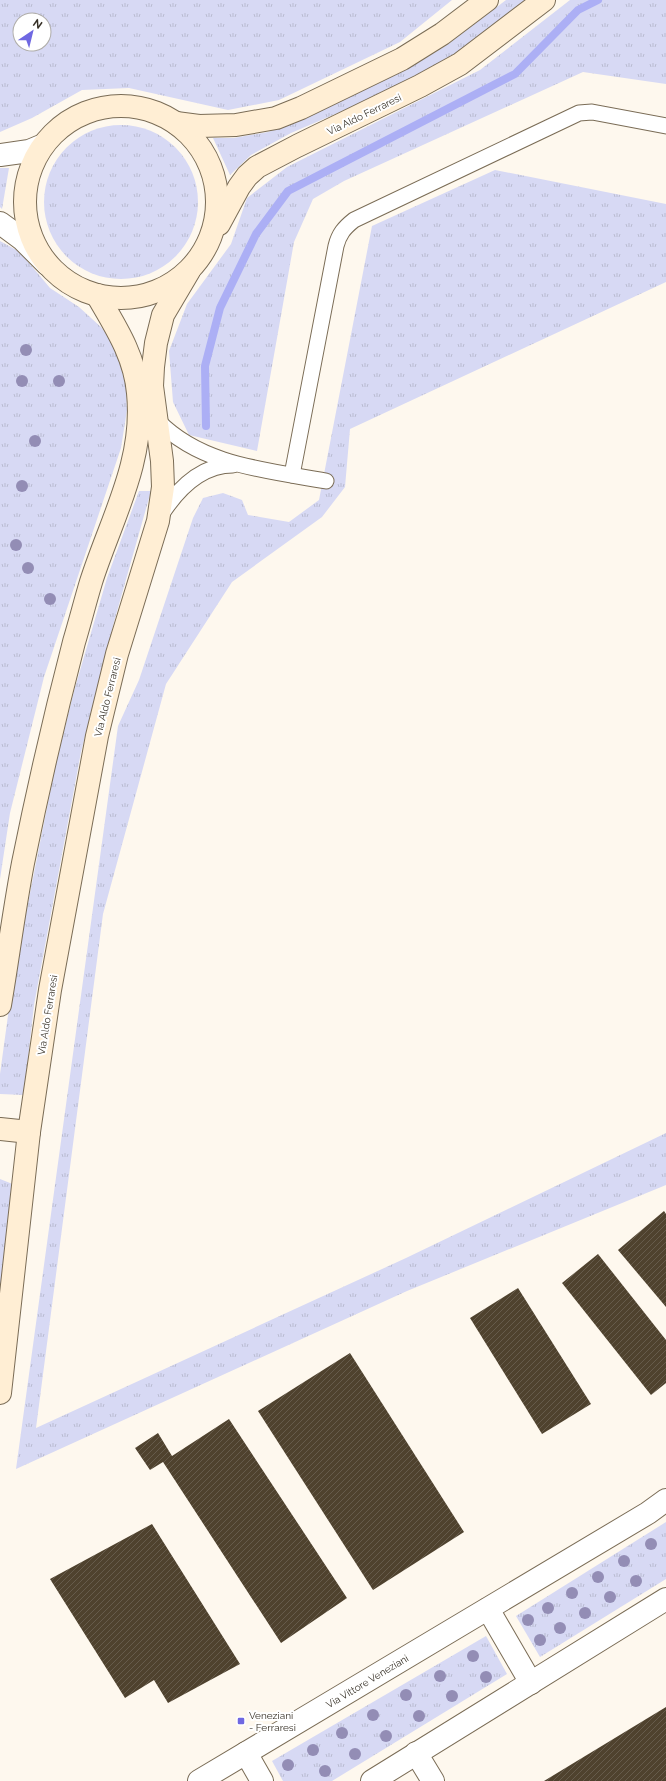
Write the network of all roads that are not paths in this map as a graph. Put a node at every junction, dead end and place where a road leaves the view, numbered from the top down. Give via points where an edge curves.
1 (487, 0) edge
2 (544, 0) edge
3 (176, 123) junction
4 (666, 126) edge
5 (42, 146) junction
6 (0, 155) edge
7 (0, 223) edge
8 (208, 246) junction
9 (47, 264) junction
10 (189, 271) junction
11 (97, 295) junction
12 (158, 421) junction
13 (238, 465) junction
14 (292, 475) junction
15 (326, 481) dead end
16 (158, 521) junction
17 (0, 1005) edge
18 (0, 1129) edge
19 (28, 1132) junction
20 (0, 1393) edge
21 (666, 1500) edge
22 (666, 1600) edge
23 (488, 1608) junction
24 (531, 1683) junction
25 (246, 1753) junction
26 (416, 1754) junction
27 (199, 1781) edge
28 (262, 1781) edge
29 (372, 1781) edge
30 (433, 1781) edge

1 - 3 main road, Via Aldo Ferraresi via 442,34 402,59 276,118 236,126
2 - 8 main road, Via Aldo Ferraresi via 460,64 257,167 236,192
3 - 5 main road, Via Aldo Ferraresi via 154,111 134,106 103,107 77,116 56,130
3 - 8 main road, Via Aldo Ferraresi via 194,138 206,156 216,180 216,223
4 - 14 lane via 592,112 579,113 346,226 336,246
5 - 6 street via 29,151
5 - 9 main road, Via Aldo Ferraresi via 30,168 25,190 25,213 34,245
7 - 9 street via 22,239
8 - 10 main road, Via Aldo Ferraresi
9 - 11 main road, Via Aldo Ferraresi via 68,282
10 - 11 main road, Via Aldo Ferraresi via 175,283 136,298
10 - 12 main road, Via Aldo Ferraresi via 163,315 156,344 152,386
11 - 17 main road via 125,344 135,372 138,411 134,458 125,492 91,581 74,644 23,864
12 - 13 lane via 167,431 189,446
12 - 16 main road, Via Aldo Ferraresi via 163,487
13 - 14 lane
13 - 16 lane via 222,465 200,474 179,490
14 - 15 lane
16 - 19 main road, Via Aldo Ferraresi via 117,654 97,736 50,990
18 - 19 main road
19 - 20 main road, Via Aldo Ferraresi
21 - 23 street, Via Vittore Veneziani
22 - 24 street
23 - 24 street
23 - 25 street, Via Vittore Veneziani
24 - 26 street
25 - 27 street, Via Vittore Veneziani
25 - 28 street
26 - 29 street
26 - 30 street

